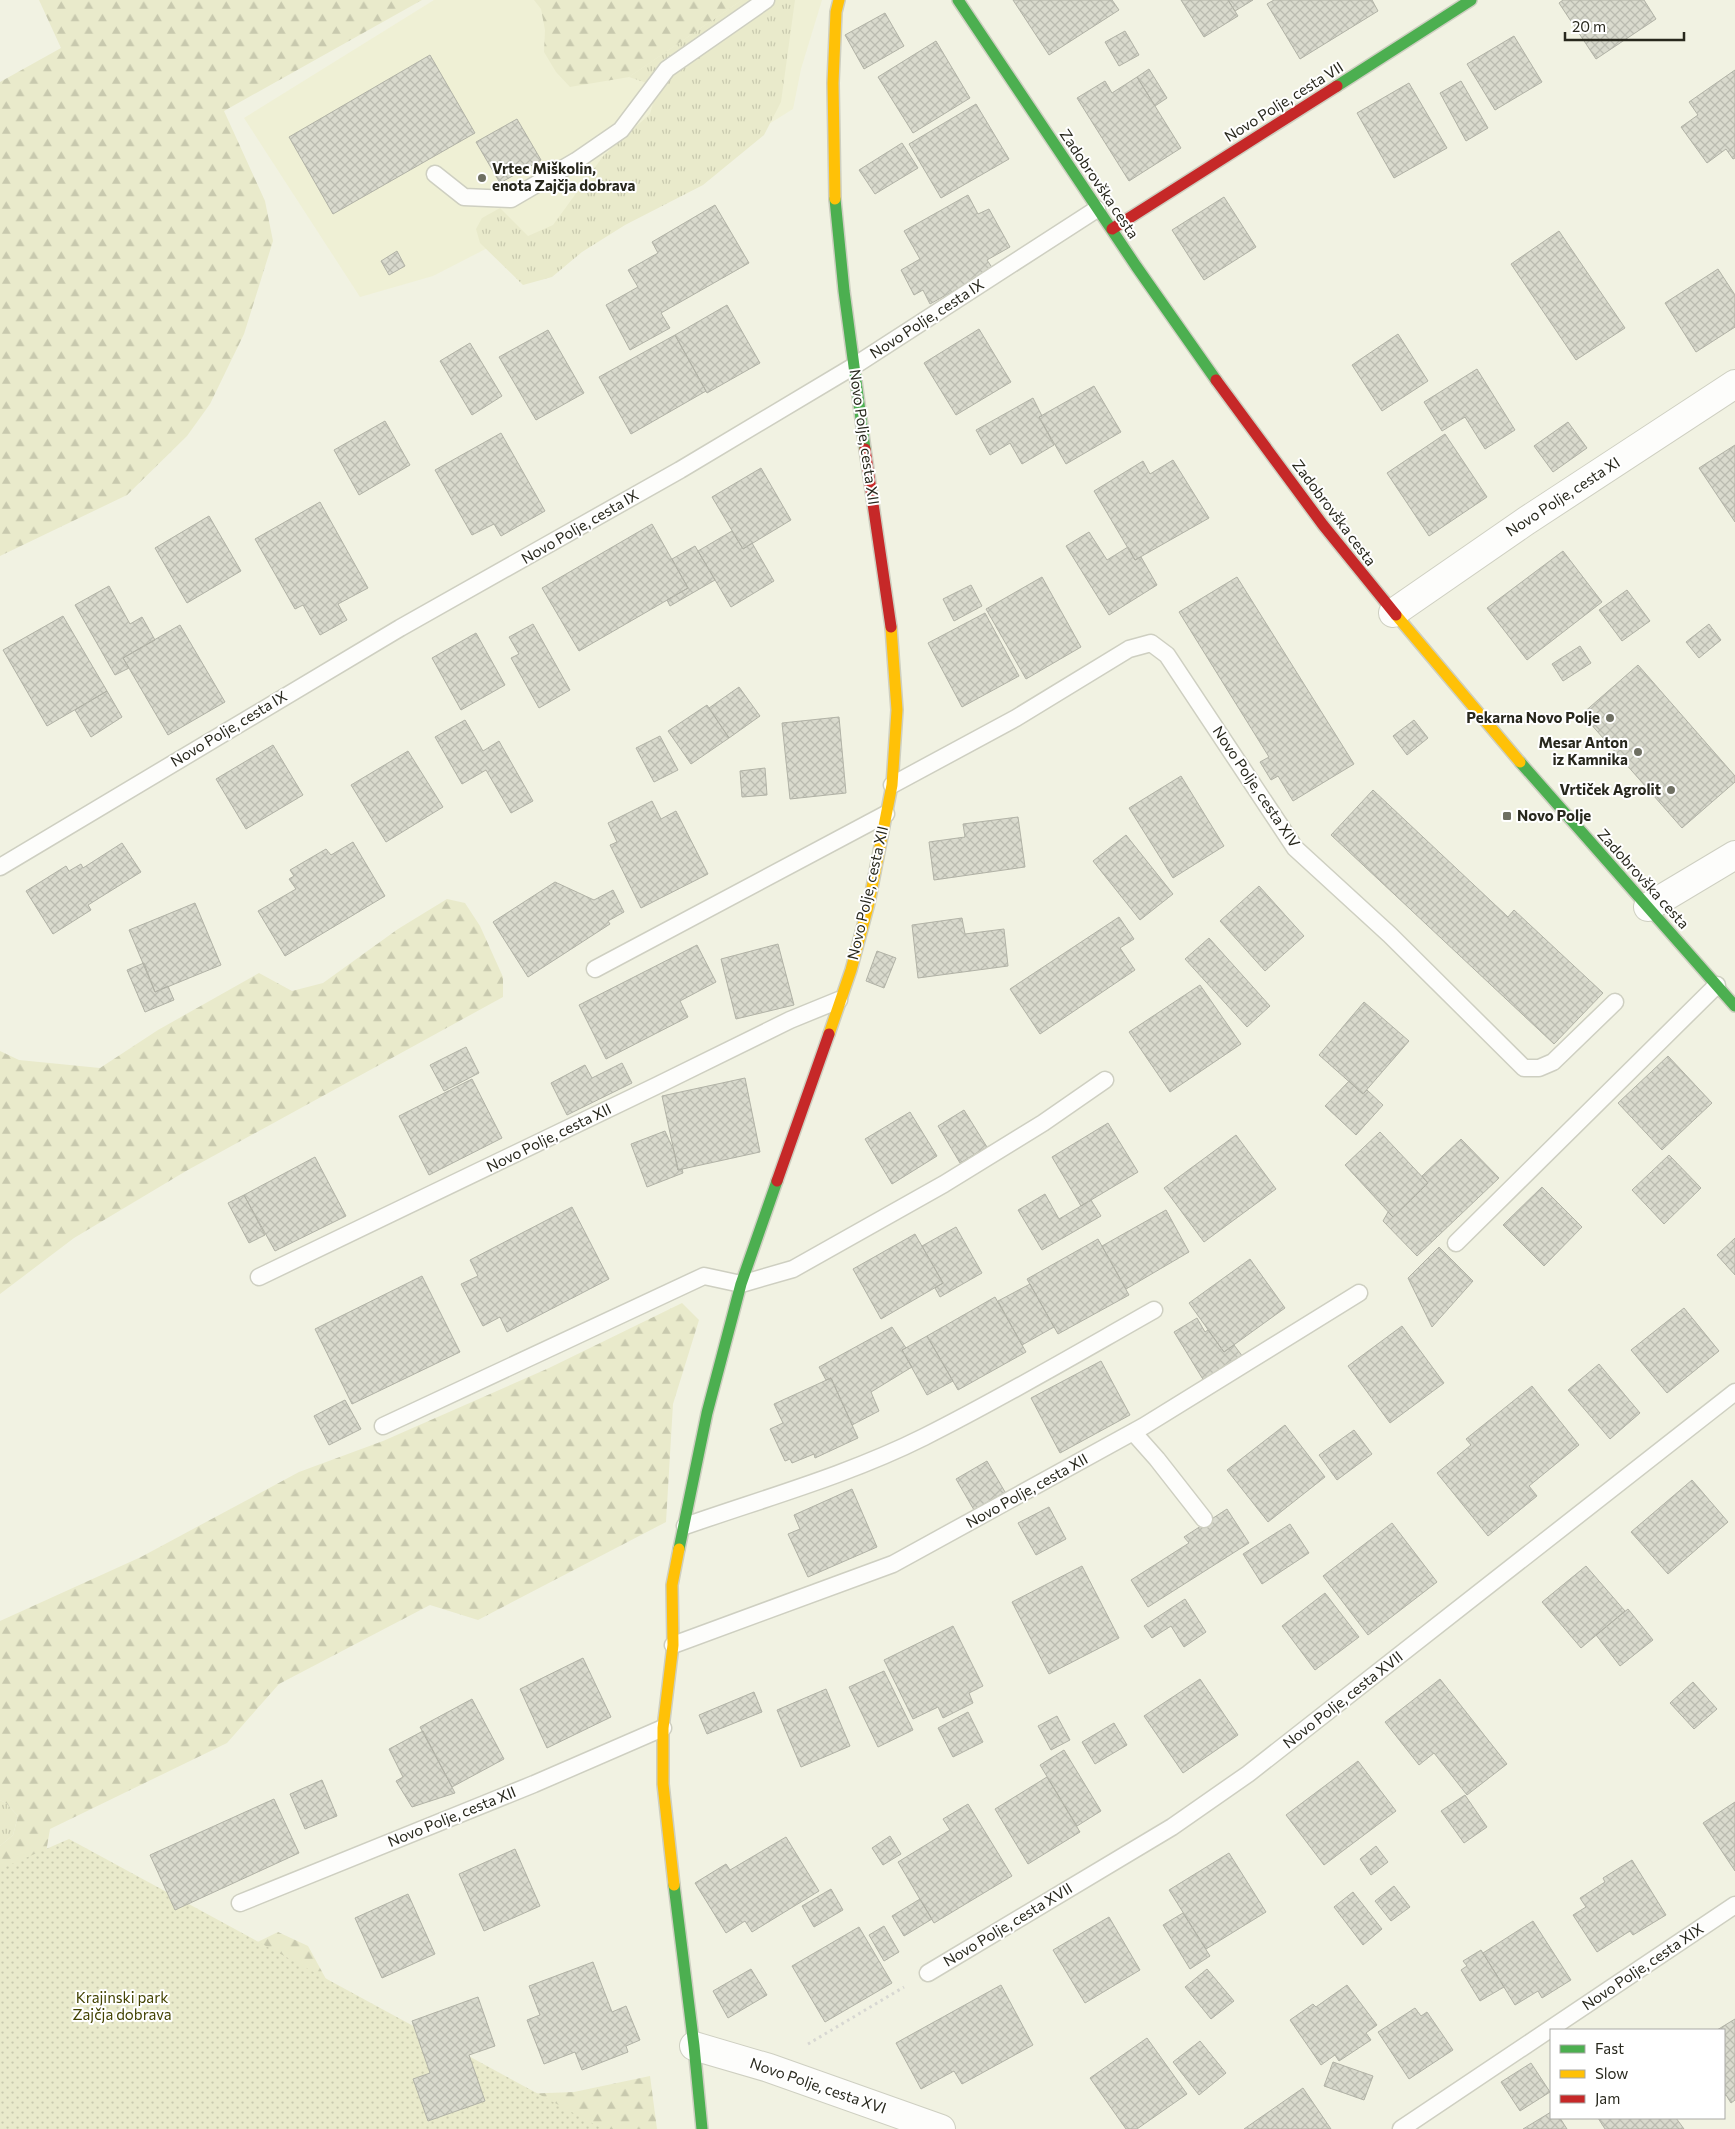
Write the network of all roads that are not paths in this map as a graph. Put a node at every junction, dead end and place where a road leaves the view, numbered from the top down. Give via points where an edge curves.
1 (766, 0) edge
2 (839, 0) edge
3 (958, 0) edge
4 (1472, 0) edge
5 (436, 174) dead end
6 (1098, 208) junction
7 (1112, 229) junction
8 (854, 366) junction
9 (1735, 384) edge
10 (1393, 613) junction
11 (892, 786) junction
12 (886, 814) junction
13 (1735, 855) edge
14 (0, 867) edge
15 (1648, 907) junction
16 (594, 969) dead end
17 (1717, 985) junction
18 (839, 1000) junction
19 (1615, 1002) dead end
20 (1735, 1006) edge
21 (1105, 1080) dead end
22 (1456, 1243) dead end
23 (259, 1277) dead end
24 (741, 1284) junction
25 (1360, 1293) dead end
26 (1154, 1310) dead end
27 (1735, 1392) edge
28 (383, 1426) dead end
29 (1133, 1432) junction
30 (1204, 1519) dead end
31 (685, 1526) junction
32 (673, 1645) junction
33 (662, 1728) junction
34 (240, 1904) dead end
35 (1735, 1905) edge
36 (928, 1972) road end
37 (1550, 2029) edge
38 (1550, 2029) edge
39 (694, 2046) junction
40 (702, 2129) edge
41 (941, 2129) edge
42 (1401, 2129) edge

1 - 5 lane via 667,68 621,130 511,199 464,197
2 - 8 street, Novo Polje, cesta XII via 833,83 835,199
3 - 6 street, Zadobrovška cesta
4 - 7 street, Novo Polje, cesta VII
6 - 7 street, Zadobrovška cesta
6 - 8 lane, Novo Polje, cesta IX
7 - 10 street, Zadobrovška cesta via 1241,414
8 - 11 street, Novo Polje, cesta XII via 890,609 897,710
8 - 14 lane, Novo Polje, cesta IX via 680,470 400,628
9 - 10 street, Novo Polje, cesta XI
10 - 15 street, Zadobrovška cesta
11 - 12 street, Novo Polje, cesta XII
11 - 19 lane, Novo Polje, cesta XIV via 1016,718 1129,649 1151,643 1168,655 1296,848 1390,935 1524,1068 1539,1068 1553,1062
12 - 16 lane, Novo Polje, cesta XII
12 - 18 street, Novo Polje, cesta XII via 869,903 851,970
13 - 15 street
15 - 17 street, Zadobrovška cesta
17 - 20 street, Zadobrovška cesta
17 - 22 lane
18 - 23 lane, Novo Polje, cesta XII via 790,1020
18 - 24 street, Novo Polje, cesta XII
21 - 24 lane via 1043,1123 834,1247 792,1269
24 - 28 lane via 704,1276
24 - 31 street, Novo Polje, cesta XII via 707,1413
25 - 29 lane, Novo Polje, cesta XII
26 - 31 lane via 923,1438 844,1471
27 - 36 lane, Novo Polje, cesta XVII via 1248,1774 1172,1827
29 - 30 lane
29 - 32 lane, Novo Polje, cesta XII via 893,1564
31 - 32 street, Novo Polje, cesta XII via 672,1585
32 - 33 street, Novo Polje, cesta XII
33 - 34 lane, Novo Polje, cesta XII
33 - 39 street, Novo Polje, cesta XII via 666,1825
35 - 38 lane, Novo Polje, cesta XIX
37 - 42 lane, Novo Polje, cesta XIX
39 - 40 street, Novo Polje, cesta XII
39 - 41 street, Novo Polje, cesta XVI via 769,2068

